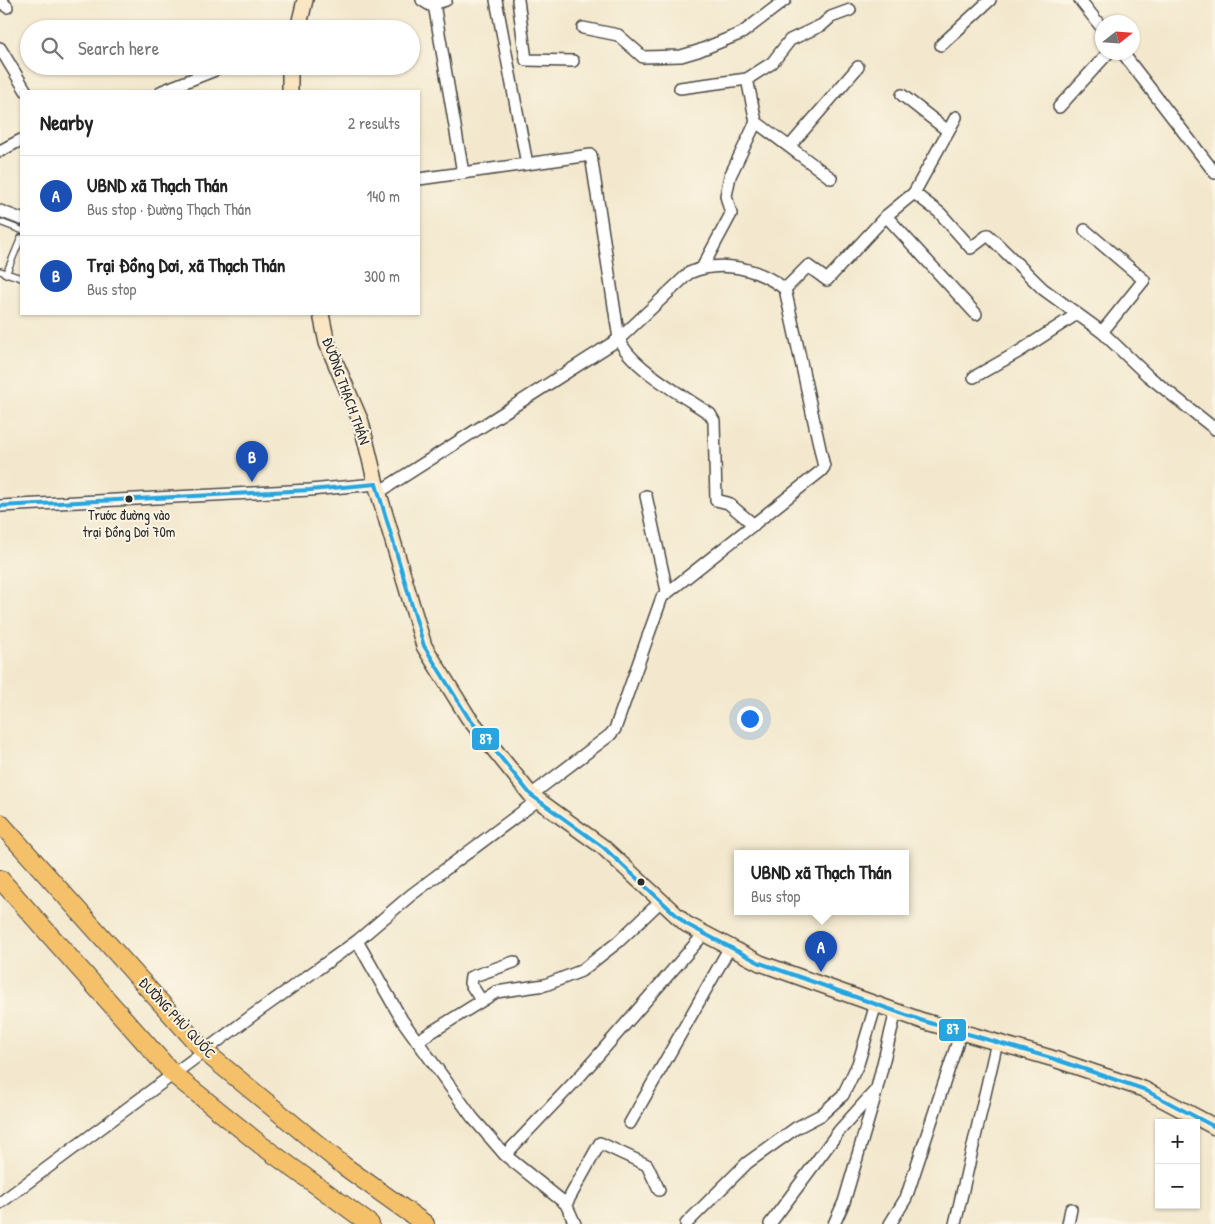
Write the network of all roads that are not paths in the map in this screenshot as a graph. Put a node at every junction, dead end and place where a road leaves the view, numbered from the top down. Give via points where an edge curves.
1 (305, 0) edge
2 (446, 0) edge
3 (496, 0) edge
4 (518, 0) edge
5 (785, 0) edge
6 (990, 0) edge
7 (1080, 0) edge
8 (426, 1) edge
9 (850, 10) dead end
10 (1095, 19) edge
11 (300, 20) edge
12 (583, 28) dead end
13 (941, 45) dead end
14 (0, 48) edge
15 (1103, 60) edge
16 (1128, 60) edge
17 (573, 61) dead end
18 (858, 67) dead end
19 (203, 75) edge
20 (290, 75) edge
21 (746, 79) junction
22 (680, 88) dead end
23 (25, 90) edge
24 (165, 90) edge
25 (290, 90) edge
26 (902, 95) dead end
27 (1059, 107) dead end
28 (956, 117) dead end
29 (756, 122) junction
30 (948, 131) junction
31 (20, 141) edge
32 (790, 146) junction
33 (0, 152) edge
34 (527, 164) junction
35 (1215, 172) edge
36 (463, 173) junction
37 (831, 178) dead end
38 (420, 179) edge
39 (914, 193) junction
40 (0, 211) edge
41 (886, 216) junction
42 (20, 219) edge
43 (0, 222) edge
44 (20, 230) edge
45 (1085, 230) dead end
46 (20, 240) edge
47 (702, 268) junction
48 (3, 273) edge
49 (20, 278) edge
50 (785, 289) junction
51 (976, 314) dead end
52 (1077, 314) junction
53 (322, 315) edge
54 (1102, 332) junction
55 (620, 339) junction
56 (974, 377) dead end
57 (1215, 429) edge
58 (378, 488) junction
59 (646, 496) dead end
60 (0, 506) edge
61 (754, 525) junction
62 (668, 591) junction
63 (535, 798) junction
64 (0, 823) edge
65 (0, 878) edge
66 (661, 901) junction
67 (704, 934) junction
68 (357, 941) junction
69 (730, 947) junction
70 (514, 962) dead end
71 (481, 1000) junction
72 (876, 1004) junction
73 (896, 1011) junction
74 (961, 1032) junction
75 (417, 1041) junction
76 (996, 1042) junction
77 (204, 1051) junction
78 (173, 1074) junction
79 (876, 1090) junction
80 (630, 1123) dead end
81 (1215, 1127) edge
82 (506, 1155) junction
83 (659, 1190) dead end
84 (0, 1203) edge
85 (566, 1204) junction
86 (1071, 1209) dead end
87 (370, 1224) edge
88 (425, 1224) edge
89 (575, 1224) edge
90 (686, 1224) edge
91 (770, 1224) edge
92 (834, 1224) edge
93 (890, 1224) edge
94 (955, 1224) edge
95 (1068, 1224) edge

1 - 11 street
2 - 8 street
3 - 34 street
4 - 17 street via 526,60
5 - 12 street via 742,33 681,56 643,57 618,35
6 - 13 street
7 - 10 street
8 - 36 street
9 - 21 street via 790,40 772,63
14 - 23 street
15 - 27 street
16 - 35 street
18 - 32 street
19 - 24 street
20 - 25 street
21 - 22 street
21 - 29 street
26 - 30 street
28 - 30 street
29 - 32 street
29 - 47 street via 730,176 726,196 731,214
30 - 39 street
31 - 33 street
32 - 37 street
34 - 36 street
34 - 55 street via 591,155
36 - 38 street
39 - 41 street
39 - 52 street via 940,213 971,248 988,235 1043,288
40 - 42 street
41 - 50 street via 827,280 808,266
41 - 51 street
43 - 44 lane
45 - 54 street via 1144,280
46 - 48 lane
47 - 50 street via 728,266 752,271
47 - 55 street via 689,273
48 - 49 lane
50 - 61 street via 824,467
52 - 54 street
52 - 56 street
53 - 58 street, ĐƯỜNG THẠCH THÁN via 327,344 361,422
54 - 57 street via 1147,375
55 - 58 street
55 - 61 street via 628,354 710,414 714,421 716,500 728,503
58 - 60 street
58 - 63 street, ĐƯỜNG THẠCH THÁN via 424,646 468,717
59 - 62 street
61 - 62 street
62 - 63 street via 658,604 615,729
63 - 66 street, ĐƯỜNG THẠCH THÁN via 603,847
63 - 68 street via 411,894
64 - 77 main road, ĐƯỜNG PHỦ QUỐC
65 - 78 main road
66 - 67 street, ĐƯỜNG THẠCH THÁN via 686,924
66 - 71 street via 618,942 581,971 545,985 496,992
67 - 69 street, ĐƯỜNG THẠCH THÁN
67 - 82 street
68 - 75 street
68 - 77 street
69 - 72 street, ĐƯỜNG THẠCH THÁN via 760,963
69 - 80 street
70 - 71 street via 472,977 470,983
71 - 75 street
72 - 73 street, ĐƯỜNG THẠCH THÁN
72 - 90 street via 858,1064 843,1095 821,1115 796,1128 747,1163
73 - 74 street, ĐƯỜNG THẠCH THÁN
73 - 79 street
74 - 76 street, ĐƯỜNG THẠCH THÁN
74 - 93 street via 906,1198
75 - 82 street via 472,1117
76 - 81 street, ĐƯỜNG THẠCH THÁN via 1142,1090
76 - 94 street
77 - 78 street
77 - 88 main road, ĐƯỜNG PHỦ QUỐC via 344,1166
78 - 84 street
78 - 87 main road via 261,1145
79 - 91 street via 839,1131
79 - 92 street via 844,1202
82 - 85 street
83 - 85 street via 646,1165 600,1143
85 - 89 street
86 - 95 street

